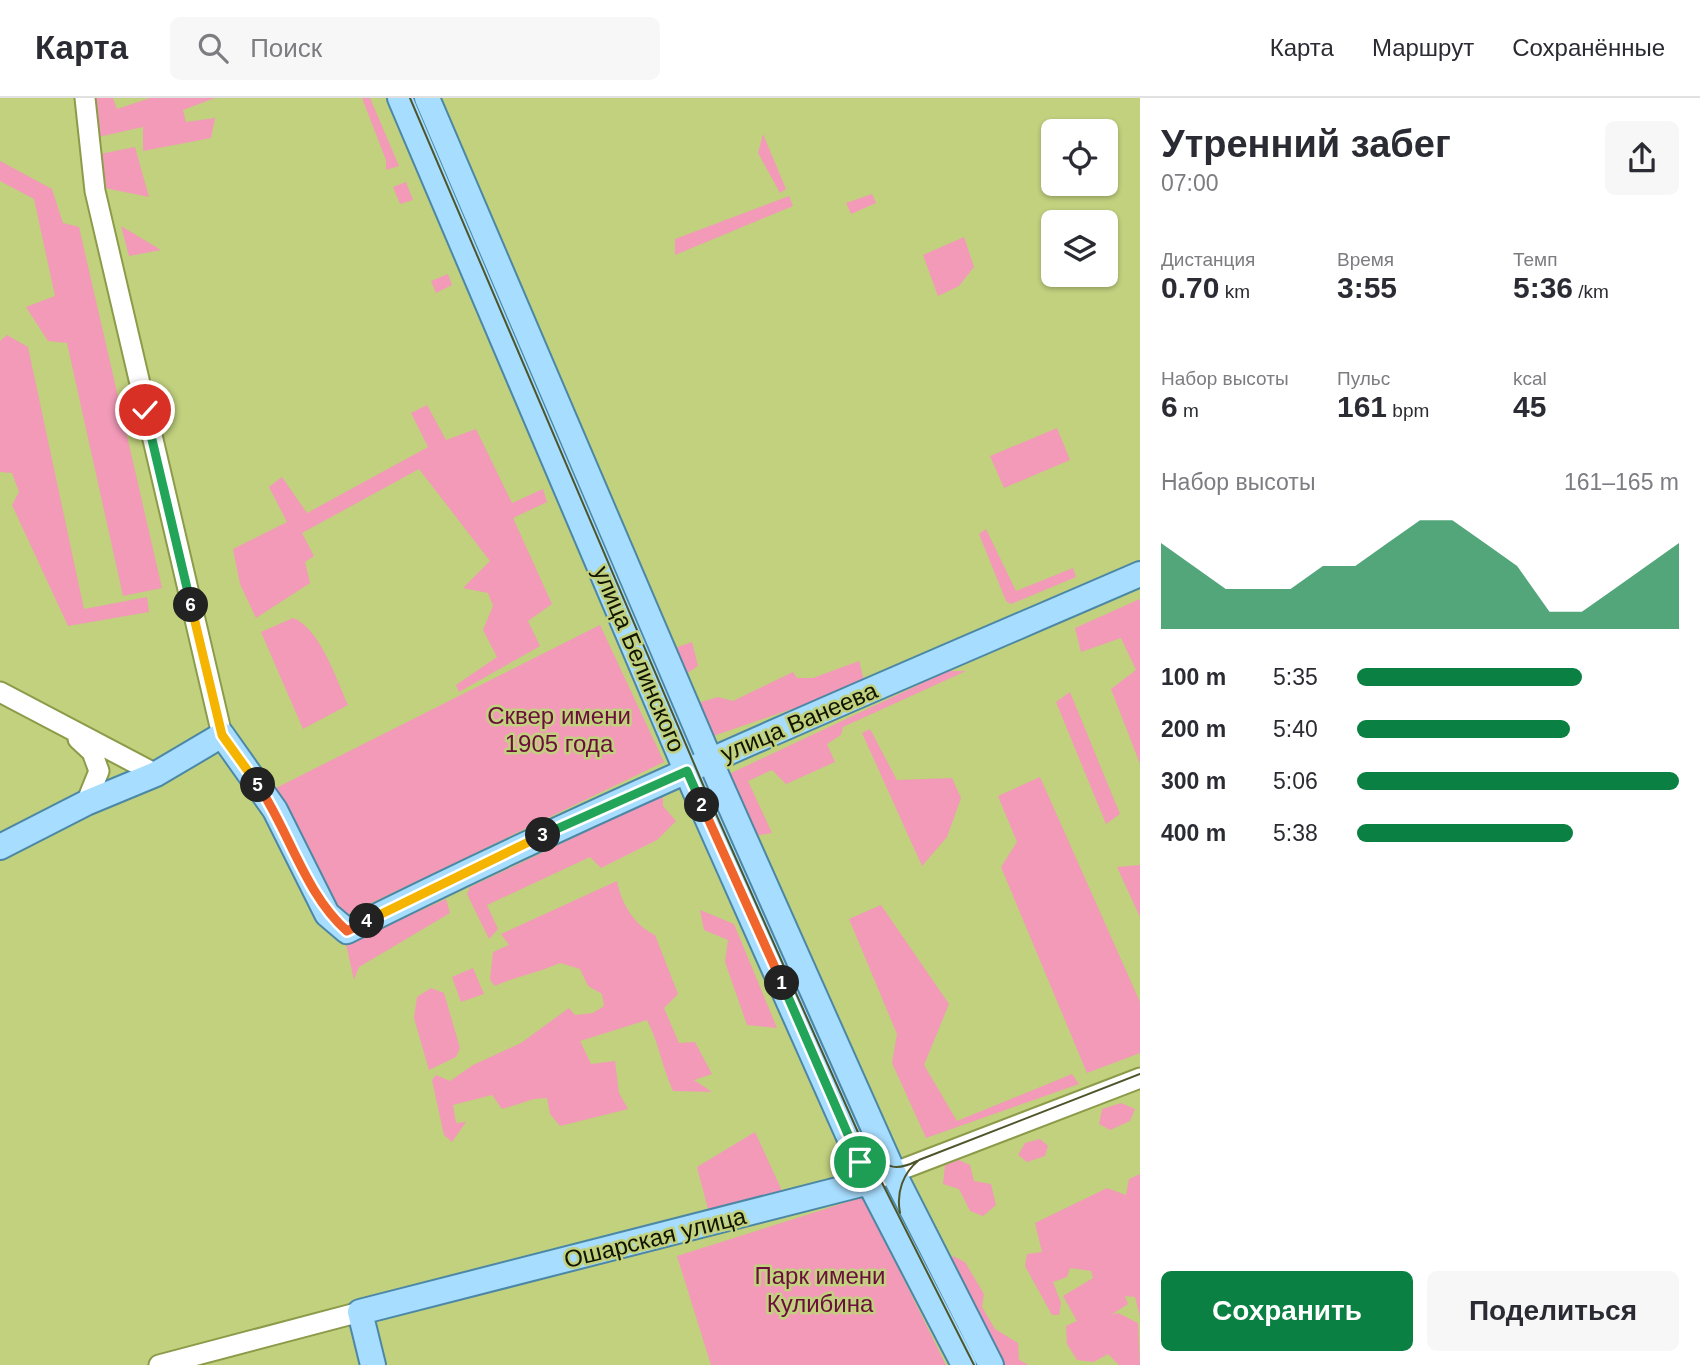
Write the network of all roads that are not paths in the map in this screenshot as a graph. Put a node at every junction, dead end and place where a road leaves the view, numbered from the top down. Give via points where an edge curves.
1 (85, 98) edge
2 (400, 98) edge
3 (427, 98) edge
4 (1140, 574) edge
5 (0, 692) edge
6 (70, 731) junction
7 (222, 735) junction
8 (710, 760) junction
9 (687, 771) junction
10 (156, 775) junction
11 (86, 803) junction
12 (0, 847) edge
13 (1140, 1078) edge
14 (894, 1174) junction
15 (869, 1182) junction
16 (360, 1312) junction
17 (159, 1365) edge
18 (373, 1365) edge
19 (964, 1365) edge
20 (991, 1365) edge

1 - 7 street via 95,191
2 - 9 main road, улица Белинского
3 - 8 main road, улица Белинского
4 - 8 main road, улица Ванеева
5 - 6 street
6 - 10 street
6 - 11 street via 92,752 99,771
7 - 9 main road, улица Ванеева via 275,810 327,914 347,931 511,849
7 - 10 main road
8 - 9 main road, улица Ванеева
8 - 14 main road, улица Белинского
9 - 15 main road, улица Белинского
10 - 11 main road
11 - 12 main road
13 - 14 street, Ошарская улица
14 - 15 street, Ошарская улица
14 - 20 main road, улица Белинского
15 - 16 main road, Ошарская улица
15 - 19 main road, улица Белинского
16 - 17 street, Ошарская улица
16 - 18 main road

